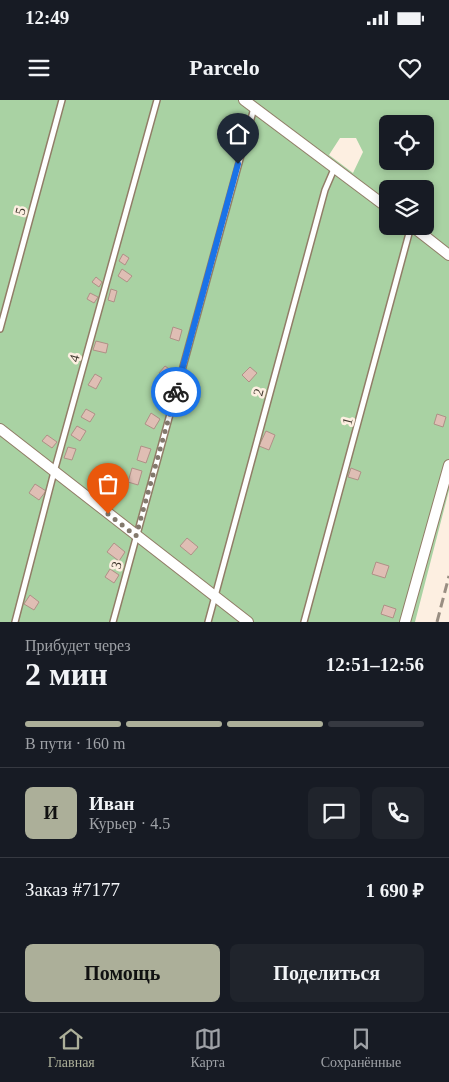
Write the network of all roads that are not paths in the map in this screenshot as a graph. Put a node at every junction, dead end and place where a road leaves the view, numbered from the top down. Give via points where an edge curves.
1 (62, 100) edge
2 (157, 100) edge
3 (244, 100) edge
4 (254, 108) junction
5 (334, 169) junction
6 (379, 202) edge
7 (409, 235) edge
8 (422, 235) edge
9 (449, 256) edge
10 (0, 329) edge
11 (0, 430) edge
12 (449, 465) edge
13 (54, 472) junction
14 (136, 536) junction
15 (214, 596) junction
16 (15, 622) edge
17 (113, 622) edge
18 (208, 622) edge
19 (248, 622) edge
20 (304, 622) edge
21 (405, 622) edge

1 - 10 lane, 5
2 - 13 lane, 4
3 - 4 street
4 - 5 street
4 - 14 lane, 3
5 - 6 street
5 - 15 lane, 2 via 324,190
7 - 20 lane, 1
8 - 9 street
11 - 13 street
12 - 21 street
13 - 14 street
13 - 16 lane, 4
14 - 15 street
14 - 17 lane, 3
15 - 18 lane, 2
15 - 19 street

